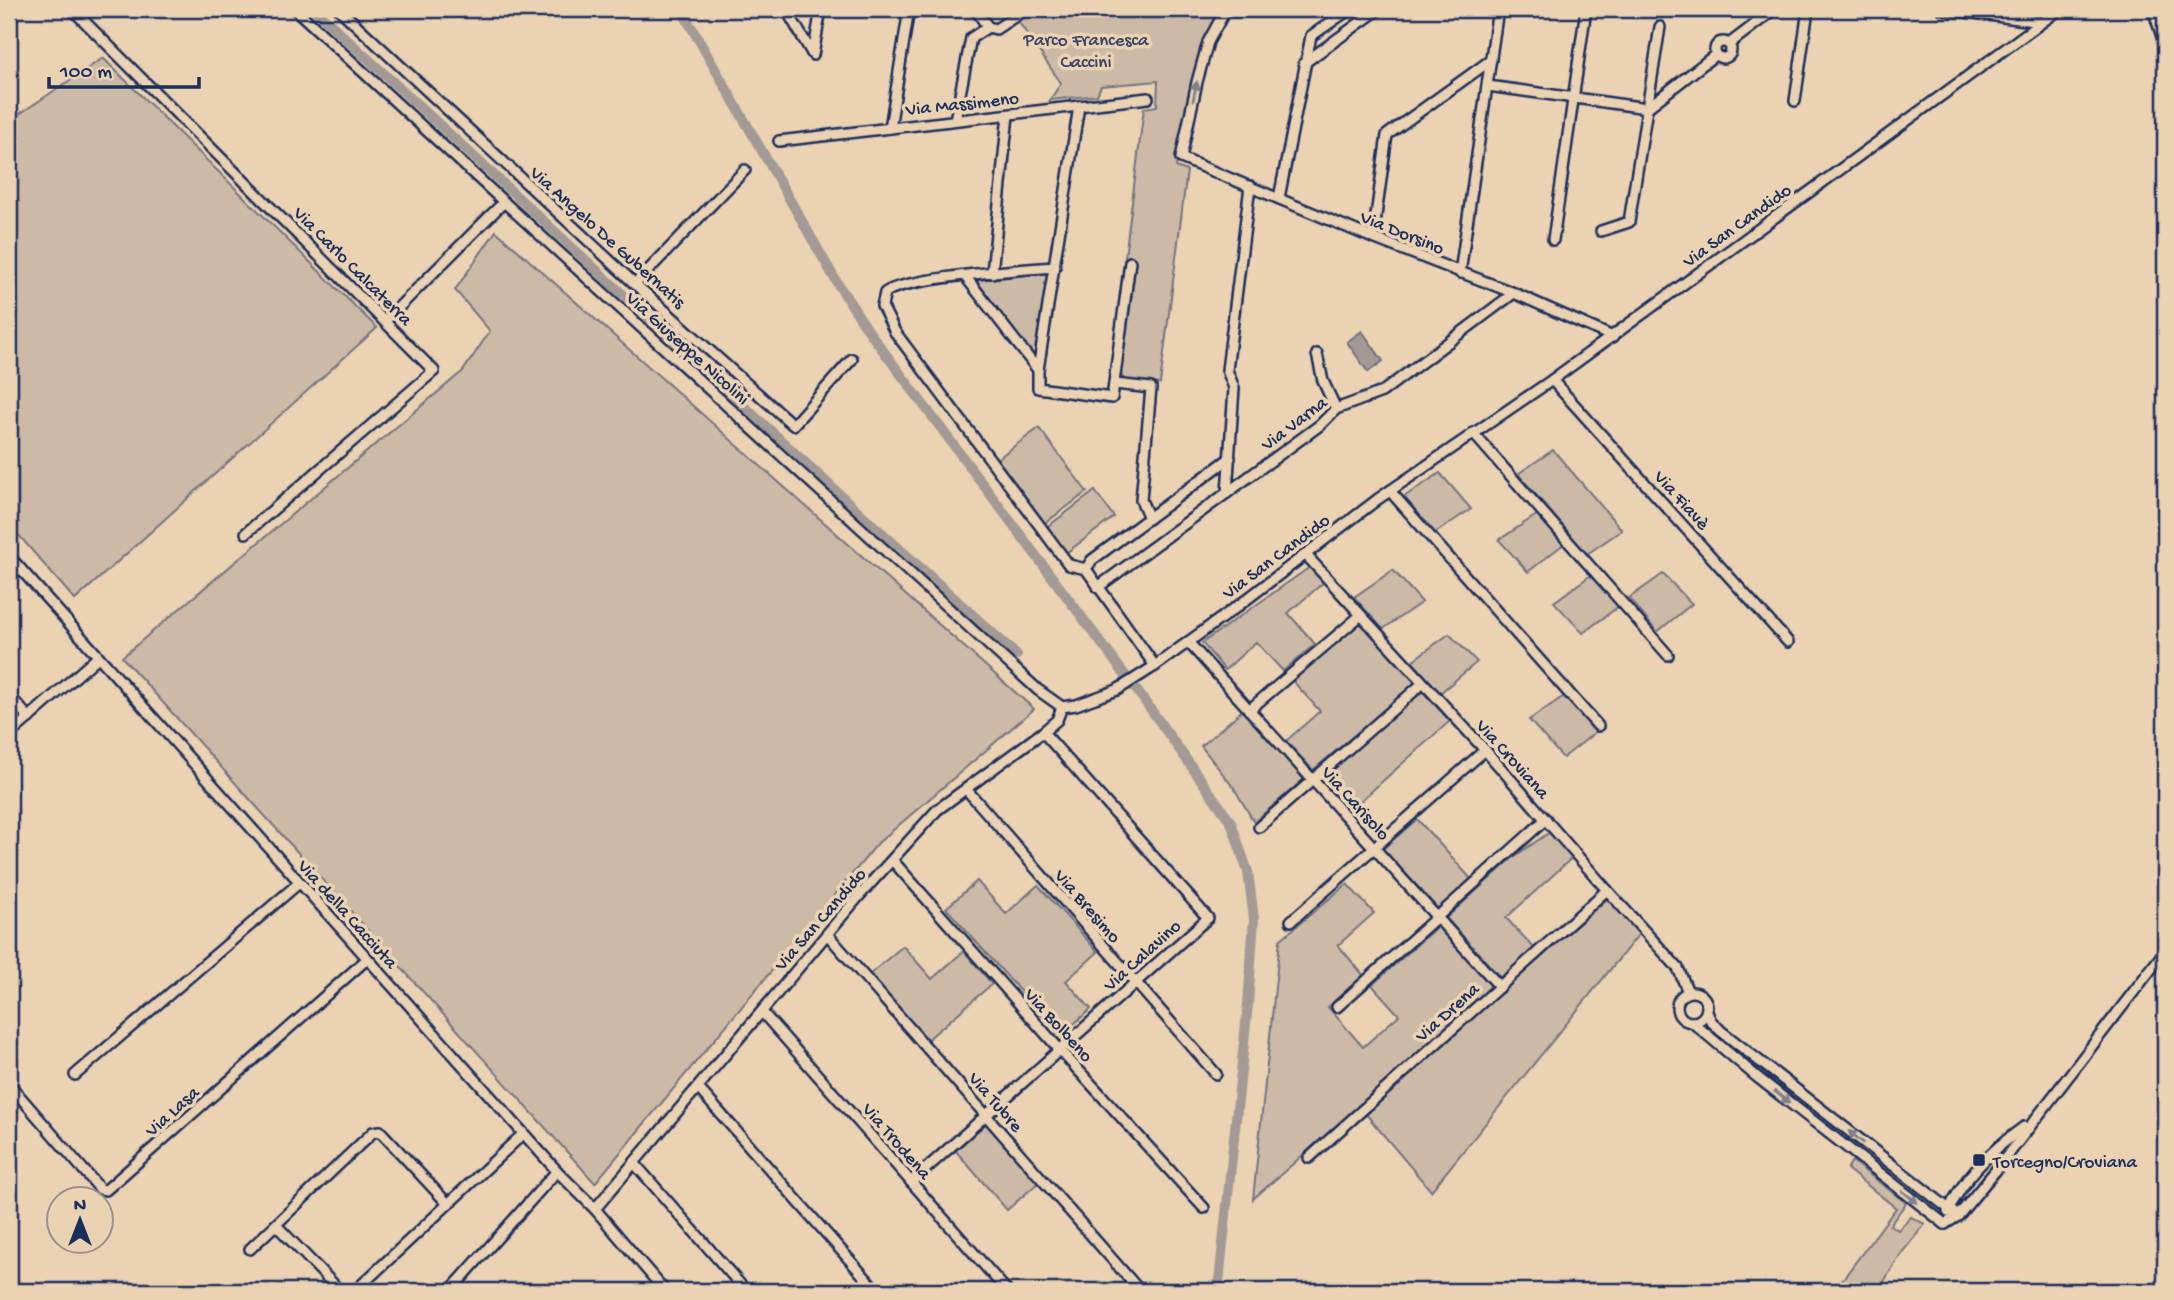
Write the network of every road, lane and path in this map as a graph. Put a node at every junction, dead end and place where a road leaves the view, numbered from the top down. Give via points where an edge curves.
1 (72, 9) edge
2 (295, 9) edge
3 (339, 9) edge
4 (786, 9) edge
5 (821, 9) edge
6 (909, 9) edge
7 (975, 9) edge
8 (1026, 9) edge
9 (1226, 9) edge
10 (1350, 9) edge
11 (1379, 9) edge
12 (1498, 9) edge
13 (1586, 9) edge
14 (1775, 9) edge
15 (1808, 9) edge
16 (1942, 9) edge
17 (2060, 9) edge
18 (2153, 9) edge
19 (2041, 22) junction
20 (988, 27) junction
21 (1660, 27) dead end
22 (2165, 46) edge
23 (1491, 60) junction
24 (1304, 63) junction
25 (1488, 86) junction
26 (1148, 98) dead end
27 (1573, 99) junction
28 (1795, 101) dead end
29 (1079, 106) junction
30 (1647, 108) junction
31 (1008, 115) junction
32 (955, 120) junction
33 (890, 128) junction
34 (779, 141) dead end
35 (745, 170) dead end
36 (1250, 186) junction
37 (1279, 198) junction
38 (504, 202) junction
39 (1601, 231) dead end
40 (1373, 238) junction
41 (1553, 240) dead end
42 (1130, 262) dead end
43 (1055, 267) junction
44 (992, 273) junction
45 (1460, 273) junction
46 (965, 276) junction
47 (635, 284) junction
48 (1514, 293) junction
49 (385, 321) junction
50 (1612, 337) junction
51 (1317, 354) dead end
52 (852, 359) dead end
53 (1038, 370) junction
54 (1552, 380) junction
55 (1115, 384) junction
56 (1336, 409) junction
57 (1473, 433) junction
58 (1230, 458) junction
59 (1390, 491) junction
60 (1227, 493) junction
61 (1149, 518) junction
62 (246, 533) dead end
63 (1305, 554) junction
64 (9, 556) edge
65 (1086, 569) junction
66 (1098, 587) junction
67 (1360, 616) junction
68 (1188, 642) junction
69 (1788, 642) dead end
70 (1668, 655) dead end
71 (98, 657) junction
72 (1155, 666) junction
73 (1422, 684) junction
74 (9, 695) edge
75 (1062, 707) junction
76 (1249, 710) junction
77 (29, 718) junction
78 (1598, 726) dead end
79 (1043, 732) junction
80 (9, 736) edge
81 (1485, 750) junction
82 (1312, 780) junction
83 (966, 789) junction
84 (1546, 819) junction
85 (1259, 827) dead end
86 (1375, 849) junction
87 (893, 861) junction
88 (299, 883) junction
89 (1607, 890) junction
90 (1437, 917) junction
91 (1291, 921) dead end
92 (827, 934) junction
93 (2165, 951) edge
94 (367, 959) junction
95 (1135, 984) junction
96 (1500, 986) junction
97 (1688, 992) junction
98 (1337, 1007) dead end
99 (762, 1012) junction
100 (1707, 1012) junction
101 (1692, 1022) junction
102 (1059, 1050) junction
103 (1767, 1066) junction
104 (1216, 1074) dead end
105 (75, 1075) dead end
106 (1757, 1077) junction
107 (9, 1084) edge
108 (698, 1088) junction
109 (1826, 1113) junction
110 (986, 1116) junction
111 (2032, 1122) junction
112 (1818, 1125) junction
113 (523, 1134) junction
114 (1990, 1155) junction
115 (1308, 1158) dead end
116 (1888, 1163) junction
117 (635, 1164) junction
118 (2001, 1164) junction
119 (556, 1171) junction
120 (1880, 1174) junction
121 (911, 1182) junction
122 (448, 1204) junction
123 (1203, 1208) dead end
124 (595, 1209) junction
125 (1949, 1209) junction
126 (1958, 1216) junction
127 (1945, 1224) junction
128 (276, 1225) junction
129 (250, 1250) dead end
130 (1133, 1283) junction
131 (340, 1291) edge
132 (355, 1291) edge
133 (450, 1291) edge
134 (665, 1291) edge
135 (746, 1291) edge
136 (877, 1291) edge
137 (1007, 1291) edge
138 (1124, 1291) edge
139 (1140, 1291) edge

1 - 49 street, Via Carlo Calcaterra
2 - 38 street, Via Giuseppe Nicolini
3 - 47 street, Via Angelo De Gubernatis
4 - 5 street via 813,55
6 - 33 street
7 - 20 street
8 - 20 street via 996,29
36 -> 9 street, Via Dorsino via 1181,158 1208,42
10 - 24 street via 1311,36
11 - 24 street
12 - 23 street
13 - 27 street
14 - 30 street via 1729,44 1716,45 1715,55
15 - 28 street
16 - 19 street
17 - 19 street, Via San Candido
18 - 22 street
19 - 50 street, Via San Candido
20 - 32 street via 971,38
21 - 30 street
23 - 25 street
23 - 40 street via 1387,135
24 - 37 street
25 - 27 street
25 - 45 street
26 - 29 street, Via Massimeno
27 - 30 street
27 - 41 street
29 - 31 street, Via Massimeno
29 - 43 street
30 - 39 street via 1629,222
31 - 32 street, Via Massimeno
31 - 44 street
32 - 33 street, Via Massimeno
33 - 34 street, Via Massimeno
35 - 47 street
36 - 37 street, Via Dorsino
36 - 58 street via 1227,370 1234,388
37 - 40 street, Via Dorsino
38 - 49 street
38 - 75 street, Via Giuseppe Nicolini
40 - 45 street, Via Dorsino
42 - 55 street
43 - 44 street
43 - 53 street
44 - 46 street
45 - 48 street, Via Dorsino
46 - 53 street
46 - 65 street via 895,286 883,296 884,314 1069,565
47 - 52 street, Via Angelo De Gubernatis via 793,425
48 - 50 street, Via Dorsino
48 - 56 street, Via Varna via 1382,392
49 - 62 street, Via Carlo Calcaterra via 434,370
50 - 54 street, Via San Candido
51 - 56 street
53 - 55 street via 1038,388 1112,398
54 - 57 street, Via San Candido
54 - 69 street, Via Fiavè
55 - 61 street via 1151,388 1141,500
56 - 60 street, Via Varna
57 - 59 street, Via San Candido
57 - 70 street
58 - 60 street
58 - 61 street
59 - 63 street, Via San Candido
59 - 78 street
60 - 66 street, Via Varna
61 - 65 street
63 - 67 street, Via Croviana
63 - 68 street, Via San Candido
64 - 71 street, Via della Cacciuta
65 - 66 street
66 - 72 street
67 - 73 street, Via Croviana
67 - 76 street
68 - 72 street, Via San Candido
68 - 76 street, Via Carisolo
71 - 77 street
71 - 88 street, Via della Cacciuta
72 - 75 street, Via San Candido via 1117,690
73 - 81 street, Via Croviana
73 - 82 street
74 - 77 street
75 - 79 street, Via San Candido via 1057,720
76 - 82 street, Via Carisolo
77 - 80 street
79 - 83 street, Via San Candido
79 - 95 street, Via Calavino via 1208,918
81 - 84 street, Via Croviana
81 - 86 street
82 - 85 street
82 - 86 street, Via Carisolo
83 - 87 street, Via San Candido via 937,810
83 - 95 street, Via Bresimo
84 - 89 street, Via Croviana
84 - 90 street
86 - 90 street, Via Carisolo
86 - 91 street
87 - 92 street, Via San Candido
87 - 102 street, Via Bolbeno
88 - 94 street, Via della Cacciuta
88 - 105 street
89 - 96 street, Via Drena
89 - 97 street, Via Croviana via 1678,968
90 - 96 street, Via Carisolo
90 - 98 street
92 - 99 street, Via San Candido
92 - 110 street, Via Tubre
93 - 111 street
94 - 107 street, Via Lasa via 108,1190 100,1189
94 - 113 street, Via della Cacciuta
95 - 102 street, Via Calavino
95 - 104 street, Via Bresimo
96 - 115 street, Via Drena
97 - 100 street via 1705,998
97 - 101 street via 1677,1007 1679,1016
99 - 108 street, Via San Candido
99 - 121 street, Via Trodena
100 - 101 street
100 - 103 street via 1721,1031
101 - 106 street
102 - 110 street, Via Calavino
102 - 123 street, Via Bolbeno
103 - 106 street
103 - 109 street
106 -> 112 street
108 - 117 street, Via San Candido
108 - 136 street
109 - 112 street
116 -> 109 street
110 - 121 street, Via Calavino
110 - 130 street, Via Tubre
111 - 114 street
111 - 118 street
112 - 120 street
113 - 119 street, Via della Cacciuta
113 - 122 street
114 - 118 street
114 - 125 street
116 - 120 street
116 - 125 street
117 - 124 street, Via San Candido
117 - 135 street
118 - 126 street
119 - 124 street, Via della Cacciuta
119 - 133 street
120 -> 127 street
121 - 137 street, Via Trodena
122 - 128 street via 377,1131
122 - 132 street
124 - 134 street, Via della Cacciuta
125 - 126 street
125 - 127 street
126 - 127 street
128 - 129 street
128 - 131 street
130 - 138 street
130 - 139 street, Via Tubre

